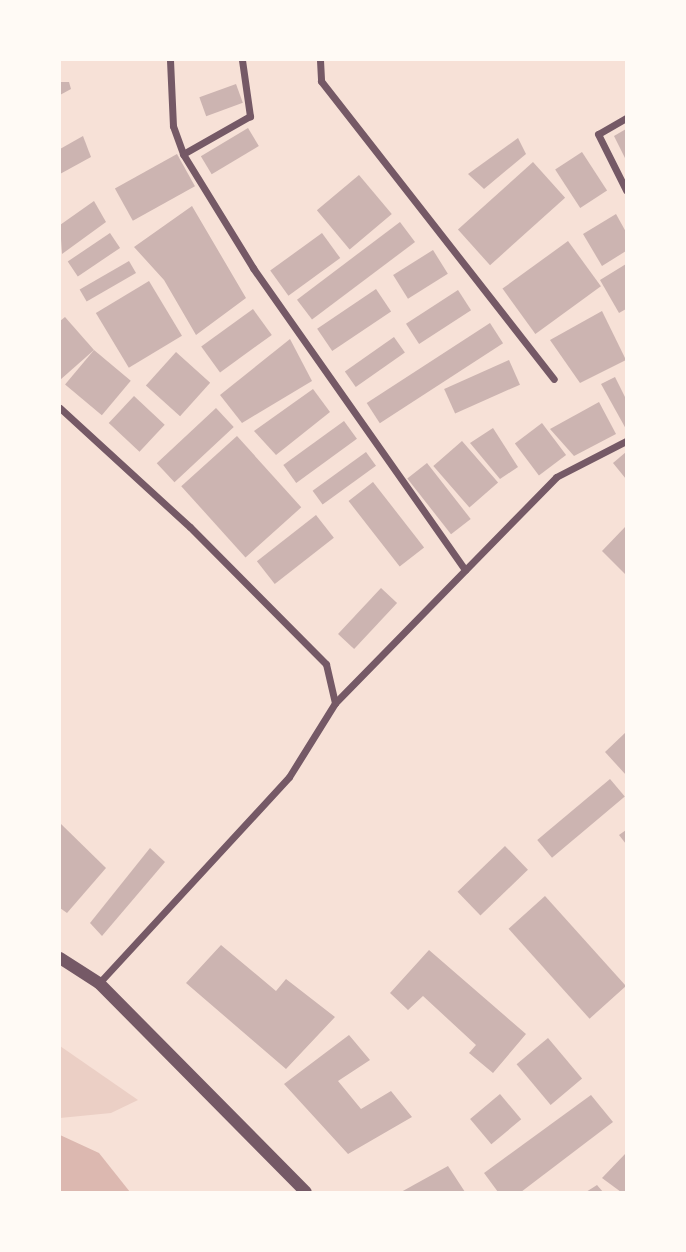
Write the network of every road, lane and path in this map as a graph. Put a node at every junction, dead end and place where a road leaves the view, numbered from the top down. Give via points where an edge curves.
1 (170, 60) edge
2 (242, 60) edge
3 (320, 60) edge
4 (626, 118) edge
5 (183, 154) junction
6 (626, 190) edge
7 (554, 379) dead end
8 (60, 408) edge
9 (626, 441) edge
10 (465, 570) junction
11 (335, 703) junction
12 (60, 958) edge
13 (99, 983) junction
14 (306, 1192) edge

1 - 5 street via 173,126
2 - 5 street via 250,116
3 - 7 street via 321,81
4 - 6 street via 598,134
5 - 10 street via 253,268
8 - 11 street via 190,527 326,664
9 - 10 street via 556,477
10 - 11 street
11 - 13 street via 289,777
12 - 13 street
13 - 14 street

